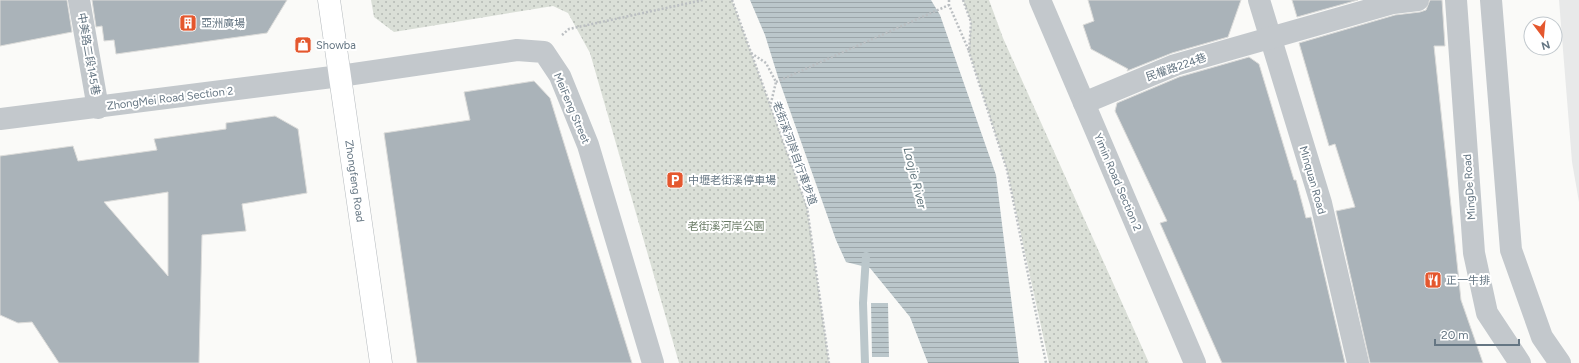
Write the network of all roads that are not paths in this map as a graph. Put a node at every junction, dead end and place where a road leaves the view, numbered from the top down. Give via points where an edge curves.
1 (79, 0) edge
2 (329, 0) edge
3 (1040, 0) edge
4 (1259, 0) edge
5 (1418, 0) edge
6 (1456, 0) edge
7 (1491, 0) edge
8 (1271, 38) junction
9 (340, 76) junction
10 (1084, 103) junction
11 (98, 108) junction
12 (0, 119) edge
13 (382, 363) edge
14 (653, 363) edge
15 (1195, 363) edge
16 (1358, 363) edge
17 (1520, 363) edge
18 (1560, 363) edge

1 - 11 street, 中美路二段145巷
2 - 9 main road, Zhongfeng Road
3 - 10 street, Yimin Road Section 2
4 - 8 street, Minquan Road
5 - 8 street, 民權路224巷 via 1393,3
6 - 17 street, MingDe Road via 1474,253 1486,313
7 - 18 street via 1511,250 1542,337
8 - 10 street, 民權路224巷 via 1175,65
8 - 16 street, Minquan Road via 1320,203
9 - 11 street, ZhongMei Road Section 2
9 - 13 main road, Zhongfeng Road
9 - 14 street, MeiFeng Street via 517,50 544,52 560,76 588,145
10 - 15 street, Yimin Road Section 2
11 - 12 street, ZhongMei Road Section 2

